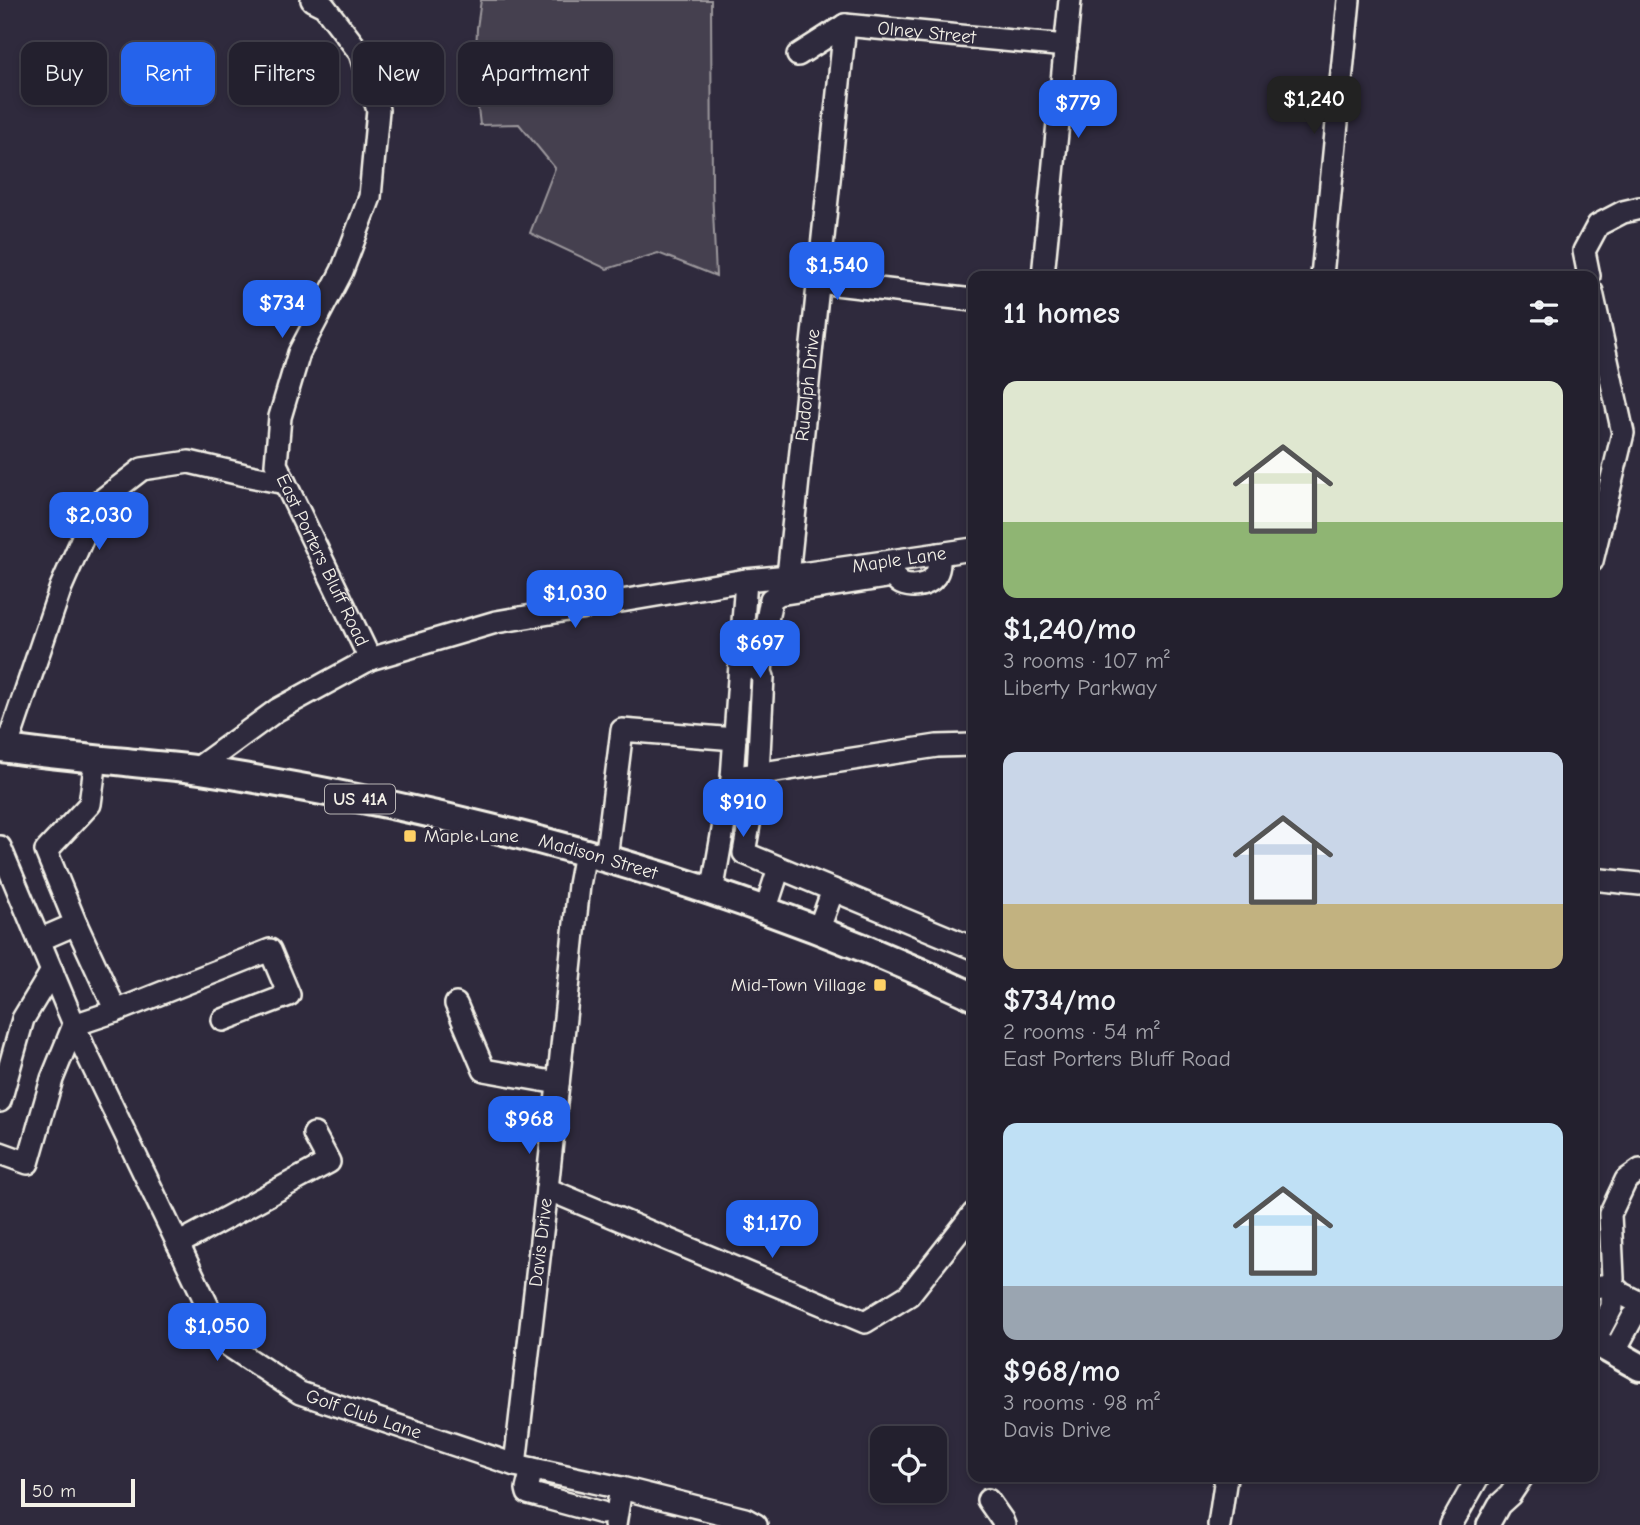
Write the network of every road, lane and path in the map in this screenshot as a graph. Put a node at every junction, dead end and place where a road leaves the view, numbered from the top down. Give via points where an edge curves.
1 (312, 0) edge
2 (1070, 0) edge
3 (1349, 0) edge
4 (845, 24) junction
5 (1066, 46) junction
6 (798, 55) dead end
7 (1640, 208) edge
8 (1044, 271) edge
9 (1322, 271) edge
10 (1588, 271) edge
11 (818, 282) junction
12 (968, 299) edge
13 (1598, 319) edge
14 (285, 483) junction
15 (1598, 536) edge
16 (968, 550) edge
17 (892, 569) junction
18 (788, 576) junction
19 (746, 580) junction
20 (370, 659) junction
21 (750, 670) junction
22 (734, 739) junction
23 (968, 745) edge
24 (3, 749) edge
25 (96, 759) junction
26 (195, 769) junction
27 (758, 774) junction
28 (732, 778) junction
29 (0, 847) edge
30 (595, 856) junction
31 (779, 868) junction
32 (1598, 880) edge
33 (1640, 884) edge
34 (833, 890) junction
35 (712, 892) junction
36 (765, 911) junction
37 (76, 925) junction
38 (818, 931) junction
39 (39, 940) junction
40 (968, 946) edge
41 (52, 971) junction
42 (968, 994) edge
43 (456, 1004) dead end
44 (116, 1011) junction
45 (223, 1020) dead end
46 (74, 1026) junction
47 (558, 1083) junction
48 (0, 1101) edge
49 (313, 1134) dead end
50 (0, 1153) edge
51 (1640, 1170) edge
52 (547, 1189) junction
53 (968, 1220) edge
54 (178, 1244) junction
55 (1602, 1286) edge
56 (1640, 1303) edge
57 (1640, 1312) edge
58 (1599, 1347) edge
59 (1640, 1367) edge
60 (523, 1467) junction
61 (1225, 1482) edge
62 (1475, 1482) edge
63 (613, 1486) junction
64 (1516, 1486) edge
65 (988, 1500) dead end
66 (606, 1521) edge
67 (756, 1525) edge
68 (1004, 1525) edge
69 (1219, 1525) edge
70 (1451, 1525) edge
71 (1488, 1525) edge

1 - 14 street, East Porters Bluff Road via 324,5 360,53 378,110 370,197 342,271 299,354 280,417 276,464
2 - 5 street
3 - 9 street
4 - 5 street, Olney Street
4 - 6 street
4 - 11 street, Rudolph Drive
5 - 8 street
7 - 10 street via 1598,225 1584,251
11 - 12 street
11 - 18 street, Rudolph Drive
13 - 15 street via 1623,433
14 - 20 street, East Porters Bluff Road
14 - 24 street via 189,462 142,469 98,503 61,587
16 - 17 street, Maple Lane
17 - 18 street, Maple Lane
17 - 21 street via 771,599
18 - 19 street, Maple Lane
19 - 20 street, Maple Lane via 496,622
19 - 21 street
20 - 26 street, Maple Lane via 277,710
21 - 22 street
21 - 27 street via 763,677
22 - 28 street
22 - 30 street, Davis Drive via 622,730
23 - 27 street
24 - 25 main road, Madison Street / US 41A
25 - 26 main road, Madison Street / US 41A
25 - 37 street via 90,804 46,851
26 - 30 main road, Madison Street / US 41A via 425,812
27 - 28 street
27 - 31 street via 744,853
28 - 35 street
29 - 39 street, Golf Club Lane
30 - 35 main road, Madison Street / US 41A
30 - 47 street, Davis Drive via 579,885
31 - 34 street
31 - 36 street
32 - 33 street
34 - 38 street
34 - 40 street
35 - 36 main road, Madison Street / US 41A
36 - 38 main road, Madison Street / US 41A
37 - 39 street
37 - 44 street
38 - 42 main road, Madison Street / US 41A
39 - 41 street, Golf Club Lane
41 - 46 street, Golf Club Lane
41 - 48 street via 23,1019
43 - 47 street via 484,1070
44 - 45 street via 270,950 289,996
44 - 46 street
46 - 50 street via 52,1079 28,1163
46 - 54 street, Golf Club Lane
47 - 52 street, Davis Drive
49 - 54 street via 329,1162
51 - 55 street via 1626,1180 1610,1214
52 - 53 street via 865,1322 909,1296
52 - 60 street, Davis Drive
54 - 60 street, Golf Club Lane via 226,1344 300,1393
55 - 56 street
55 - 58 street via 1612,1307
57 - 58 street
58 - 59 main road
60 - 63 street, Golf Club Lane
60 - 66 street, Davis Drive via 528,1493
61 - 69 street
62 - 70 street
63 - 66 street
63 - 67 street, Golf Club Lane
64 - 71 street
65 - 68 street

